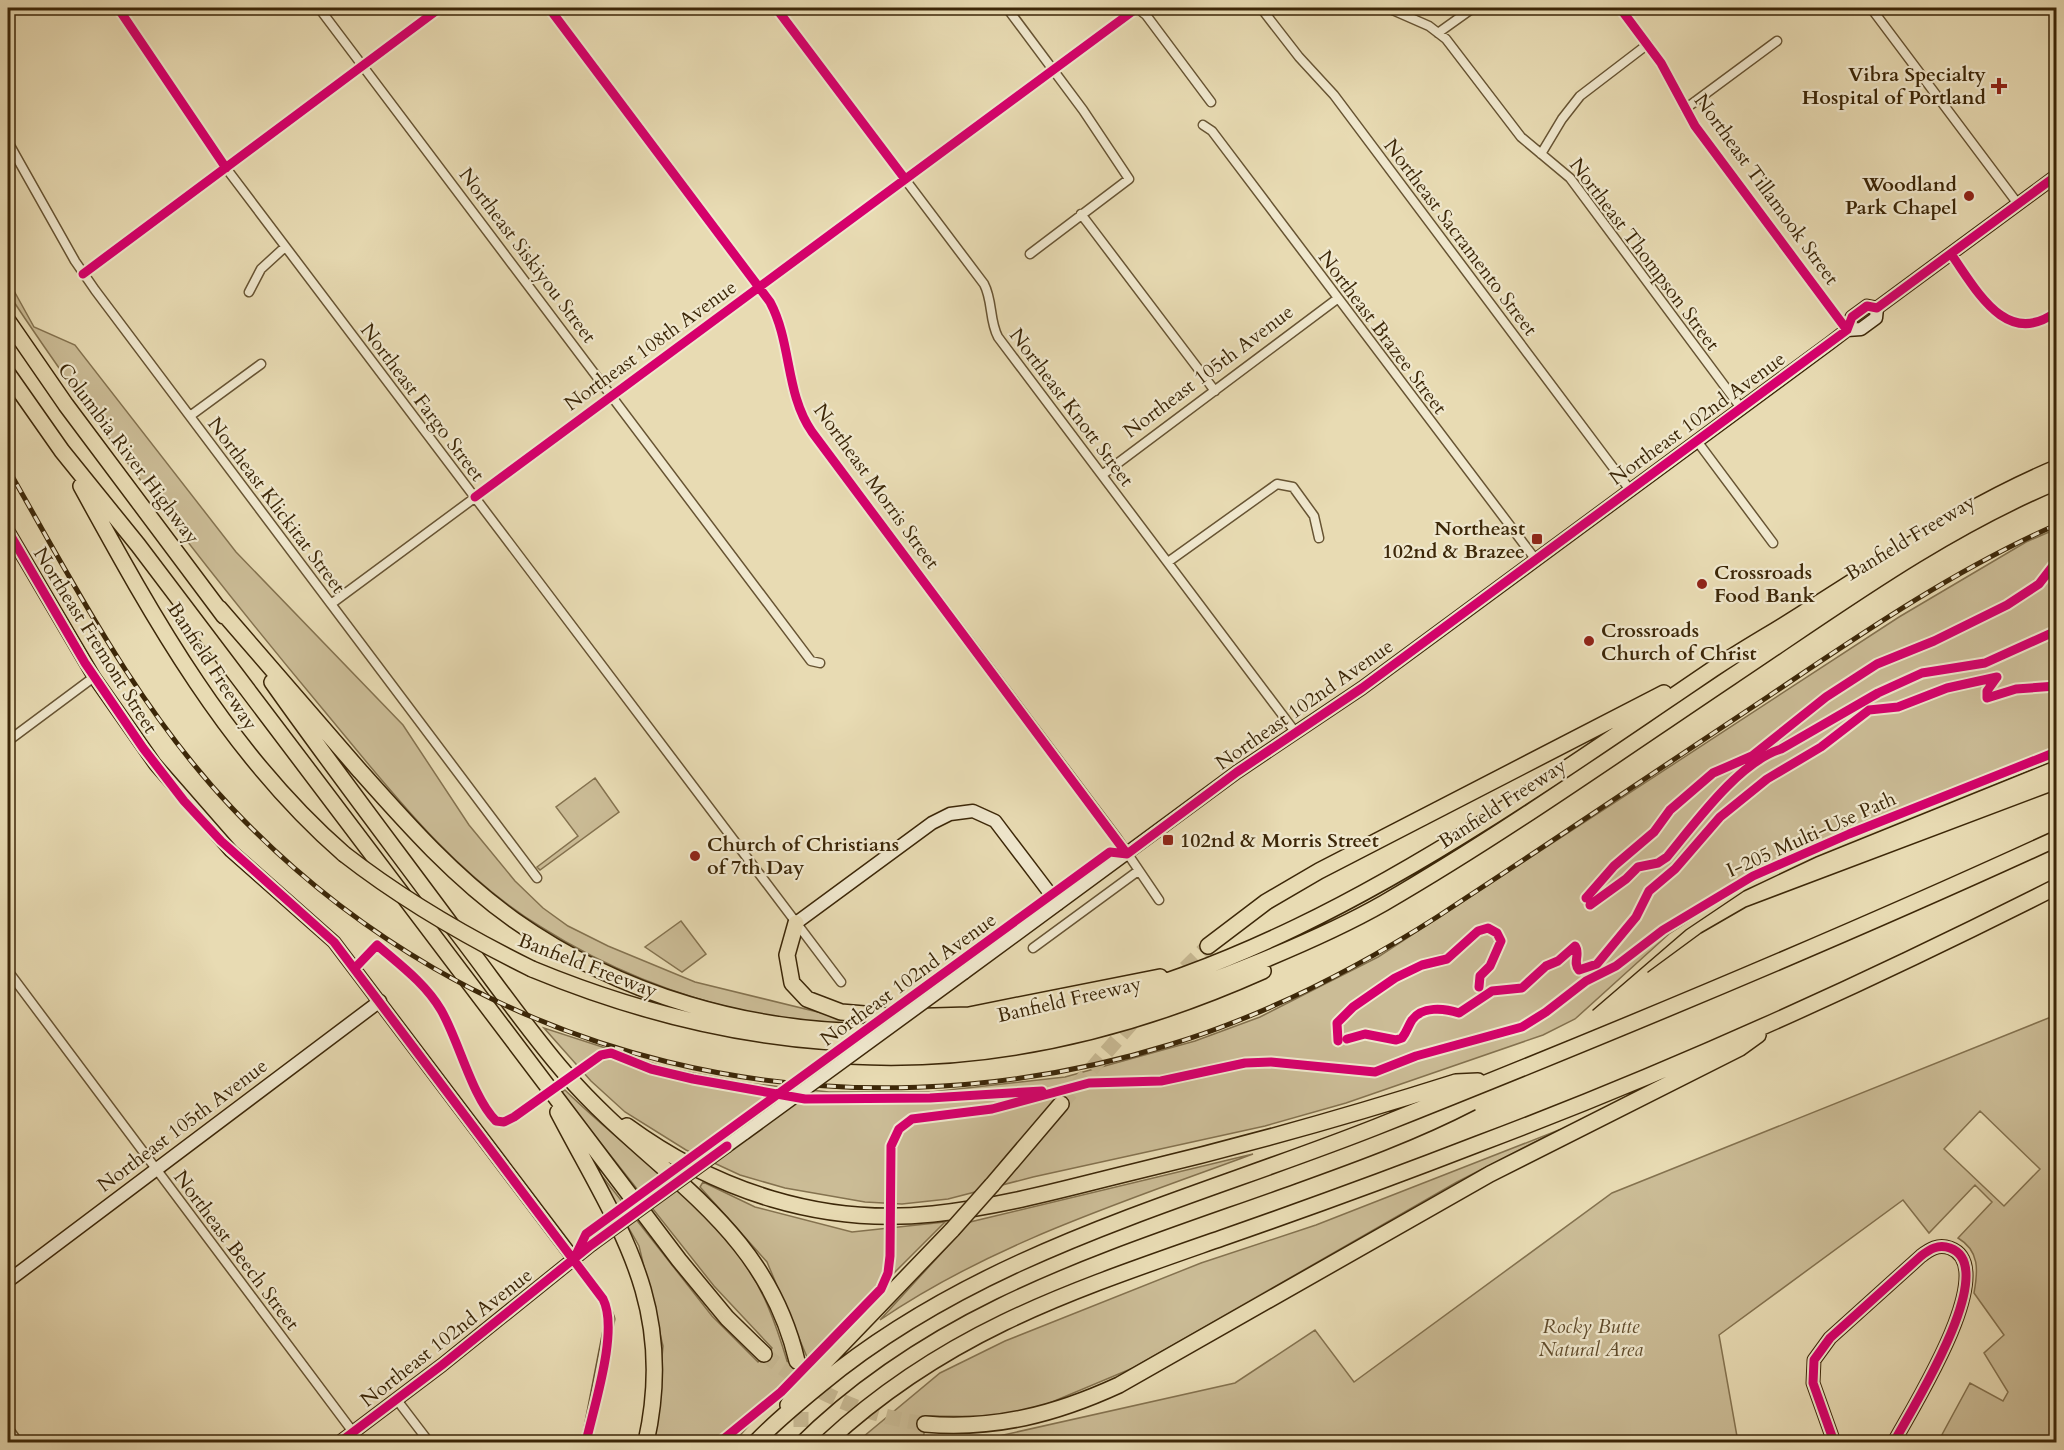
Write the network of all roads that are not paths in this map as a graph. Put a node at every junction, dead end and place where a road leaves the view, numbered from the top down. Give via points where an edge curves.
1 (118, 8) edge
2 (319, 8) edge
3 (440, 8) edge
4 (549, 8) edge
5 (776, 8) edge
6 (1007, 8) edge
7 (1137, 8) edge
8 (1261, 8) edge
9 (1388, 8) edge
10 (1473, 8) edge
11 (1620, 8) edge
12 (1870, 8) edge
13 (1438, 33) junction
14 (1777, 41) dead end
15 (1648, 44) junction
16 (363, 65) junction
17 (1053, 70) junction
18 (1211, 102) dead end
19 (1685, 109) junction
20 (1203, 125) dead end
21 (8, 142) edge
22 (1541, 154) junction
23 (226, 168) junction
24 (2056, 176) edge
25 (905, 179) junction
26 (2018, 204) junction
27 (1081, 214) junction
28 (285, 247) junction
29 (1030, 254) dead end
30 (1950, 254) junction
31 (84, 274) junction
32 (759, 287) junction
33 (249, 292) dead end
34 (1337, 299) junction
35 (2056, 312) edge
36 (8, 321) edge
37 (1847, 330) junction
38 (261, 364) dead end
39 (8, 374) edge
40 (1215, 391) junction
41 (613, 394) junction
42 (1741, 408) junction
43 (190, 416) junction
44 (1696, 441) junction
45 (62, 451) junction
46 (2056, 468) edge
47 (1102, 475) junction
48 (2056, 482) edge
49 (1630, 490) junction
50 (474, 497) junction
51 (8, 531) edge
52 (1319, 538) dead end
53 (1773, 543) dead end
54 (1536, 560) junction
55 (1168, 562) junction
56 (331, 604) junction
57 (219, 608) junction
58 (820, 663) dead end
59 (1719, 665) junction
60 (94, 677) junction
61 (1296, 732) junction
62 (8, 741) edge
63 (2056, 839) edge
64 (1127, 854) junction
65 (1138, 871) junction
66 (537, 878) dead end
67 (2056, 887) edge
68 (1159, 900) dead end
69 (1058, 904) junction
70 (796, 923) junction
71 (1208, 946) tunnel mouth
72 (1034, 948) dead end
73 (1288, 951) junction
74 (8, 971) edge
75 (1190, 973) junction
76 (841, 982) dead end
77 (380, 1001) junction
78 (1776, 1021) junction
79 (850, 1056) junction
80 (538, 1075) junction
81 (1486, 1080) junction
82 (589, 1097) junction
83 (1061, 1104) tunnel mouth
84 (156, 1170) junction
85 (574, 1258) junction
86 (8, 1281) edge
87 (764, 1354) tunnel mouth
88 (797, 1361) dead end
89 (397, 1400) junction
90 (781, 1416) junction
91 (925, 1424) tunnel mouth
92 (8, 1428) edge
93 (354, 1432) junction
94 (18, 1443) edge
95 (340, 1443) edge
96 (429, 1443) edge
97 (586, 1443) edge
98 (646, 1443) edge
99 (756, 1443) edge
100 (827, 1443) edge
101 (1834, 1443) edge
102 (1894, 1443) edge

1 - 23 street, Northeast Fargo Street
2 - 16 street, Northeast Siskiyou Street
3 - 16 street
4 - 32 street, Northeast Morris Street
5 - 25 street, Northeast Knott Street
6 - 17 street
7 - 17 street, Northeast 108th Avenue
7 - 18 street
8 - 49 street, Northeast Sacramento Street via 1334,95
9 - 13 street, Northeast Thompson Street
10 - 13 street
11 - 15 street, Northeast Tillamook Street
12 - 26 street
13 - 22 street, Northeast Thompson Street via 1451,44 1521,137
14 - 19 street
15 - 19 street, Northeast Tillamook Street
15 - 22 street via 1580,96
16 - 23 street
16 - 41 street, Northeast Siskiyou Street
17 - 25 street, Northeast 108th Avenue
17 - 27 street via 1129,178
19 - 37 street, Northeast Tillamook Street
20 - 34 street, Northeast Brazee Street via 1212,131
21 - 31 street, Northeast Klickitat Street
22 - 42 street, Northeast Thompson Street via 1572,181
23 - 28 street, Northeast Fargo Street
23 - 31 street
24 - 26 main road, Northeast 102nd Avenue
25 - 32 street, Northeast 108th Avenue
25 - 47 street, Northeast Knott Street via 984,284 998,337
26 - 30 main road, Northeast 102nd Avenue
27 - 29 street
27 - 40 street
28 - 33 street via 261,269
28 - 50 street, Northeast Fargo Street
30 - 35 street via 1989,307 2005,318 2027,324 2048,319
30 - 37 main road, Northeast 102nd Avenue via 1877,308 1876,318 1861,328
31 - 43 street, Northeast Klickitat Street
32 - 41 street, Northeast 108th Avenue
32 - 64 street, Northeast Morris Street via 777,317 795,401 805,423
34 - 40 street, Northeast 105th Avenue
34 - 54 street, Northeast Brazee Street
36 - 57 highway, Columbia River Highway via 66,405
37 - 42 main road, Northeast 102nd Avenue
38 - 43 street
39 - 45 highway
40 - 47 street, Northeast 105th Avenue
41 - 50 street, Northeast 108th Avenue
41 - 58 street, Northeast Siskiyou Street via 811,661
42 - 44 main road, Northeast 102nd Avenue
43 - 56 street, Northeast Klickitat Street
44 - 49 main road, Northeast 102nd Avenue
44 - 53 street
45 - 73 highway, Banfield Freeway, bridge via 120,558 216,712 272,784 344,854 378,881 440,922 532,969 670,1017 770,1036 872,1045 995,1038 1068,1025 1166,997
45 - 80 highway via 138,545
46 - 59 highway, Banfield Freeway via 1943,525
47 - 55 street, Northeast Knott Street
48 - 73 highway, Banfield Freeway via 1988,514 1920,553 1490,837 1384,902
49 - 54 main road, Northeast 102nd Avenue
50 - 56 street, Northeast 108th Avenue
50 - 70 street, Northeast Fargo Street
51 - 60 main road, Northeast Fremont Street
52 - 55 street via 1314,516 1293,487 1282,483
54 - 61 main road, Northeast 102nd Avenue
55 - 61 street, Northeast Knott Street
56 - 66 street, Northeast Klickitat Street
57 - 75 highway, Banfield Freeway via 421,839 462,879 513,920 566,954 621,981 733,1017 857,1032 913,1032 1042,1016
57 - 82 highway via 328,761 540,1042
59 - 71 highway via 1319,871 1266,902
59 - 75 highway, Banfield Freeway via 1575,764 1383,884 1295,930
60 - 62 street
60 - 77 main road, Northeast Fremont Street via 142,748 197,815 250,868 328,935
61 - 64 main road, Northeast 102nd Avenue
63 - 81 highway via 1782,962
64 - 65 street, Northeast Morris Street
64 - 69 main road, Northeast 102nd Avenue
65 - 68 street, Northeast Morris Street
65 - 72 street
67 - 78 highway via 1969,932
69 - 70 main road via 1001,827 988,816 973,811 955,812 932,824
69 - 79 main road, Northeast 102nd Avenue, bridge
70 - 75 highway via 787,955 792,983 817,1005 854,1014 924,1017 980,1013 1134,980
70 - 76 street, Northeast Fargo Street
73 - 79 highway via 1268,969 1144,1017 1096,1031 1018,1047 923,1057
74 - 84 street, Northeast Beech Street
77 - 84 main road, Northeast 105th Avenue
77 - 85 main road, Northeast Fremont Street
78 - 91 highway via 1740,1048 1490,1174 1112,1388 1054,1412 1014,1422 970,1426
78 - 100 highway via 1481,1143 1038,1305 943,1354 869,1405
79 - 85 main road, Northeast 102nd Avenue, bridge
80 - 87 highway via 694,1280
80 - 98 highway via 615,1216 643,1285 654,1363
81 - 82 highway via 1456,1082 1283,1135 1032,1196 965,1210 908,1216 831,1212 743,1191 671,1157
81 - 90 highway via 1372,1128 1115,1222 954,1293 859,1352
82 - 88 highway via 745,1248 779,1303
83 - 90 highway, bridge via 951,1230 795,1393
84 - 86 main road, Northeast 105th Avenue
84 - 93 street, Northeast Beech Street
85 - 89 main road, Northeast 102nd Avenue
85 - 97 street via 603,1299 610,1318
89 - 93 main road, Northeast 102nd Avenue
89 - 96 street
90 - 99 highway
92 - 94 street
93 - 95 main road, Northeast 102nd Avenue
101 - 102 main road via 1813,1383 1812,1368 1817,1354 1921,1256 1935,1247 1948,1247 1958,1252 1966,1265 1961,1307 1945,1347

